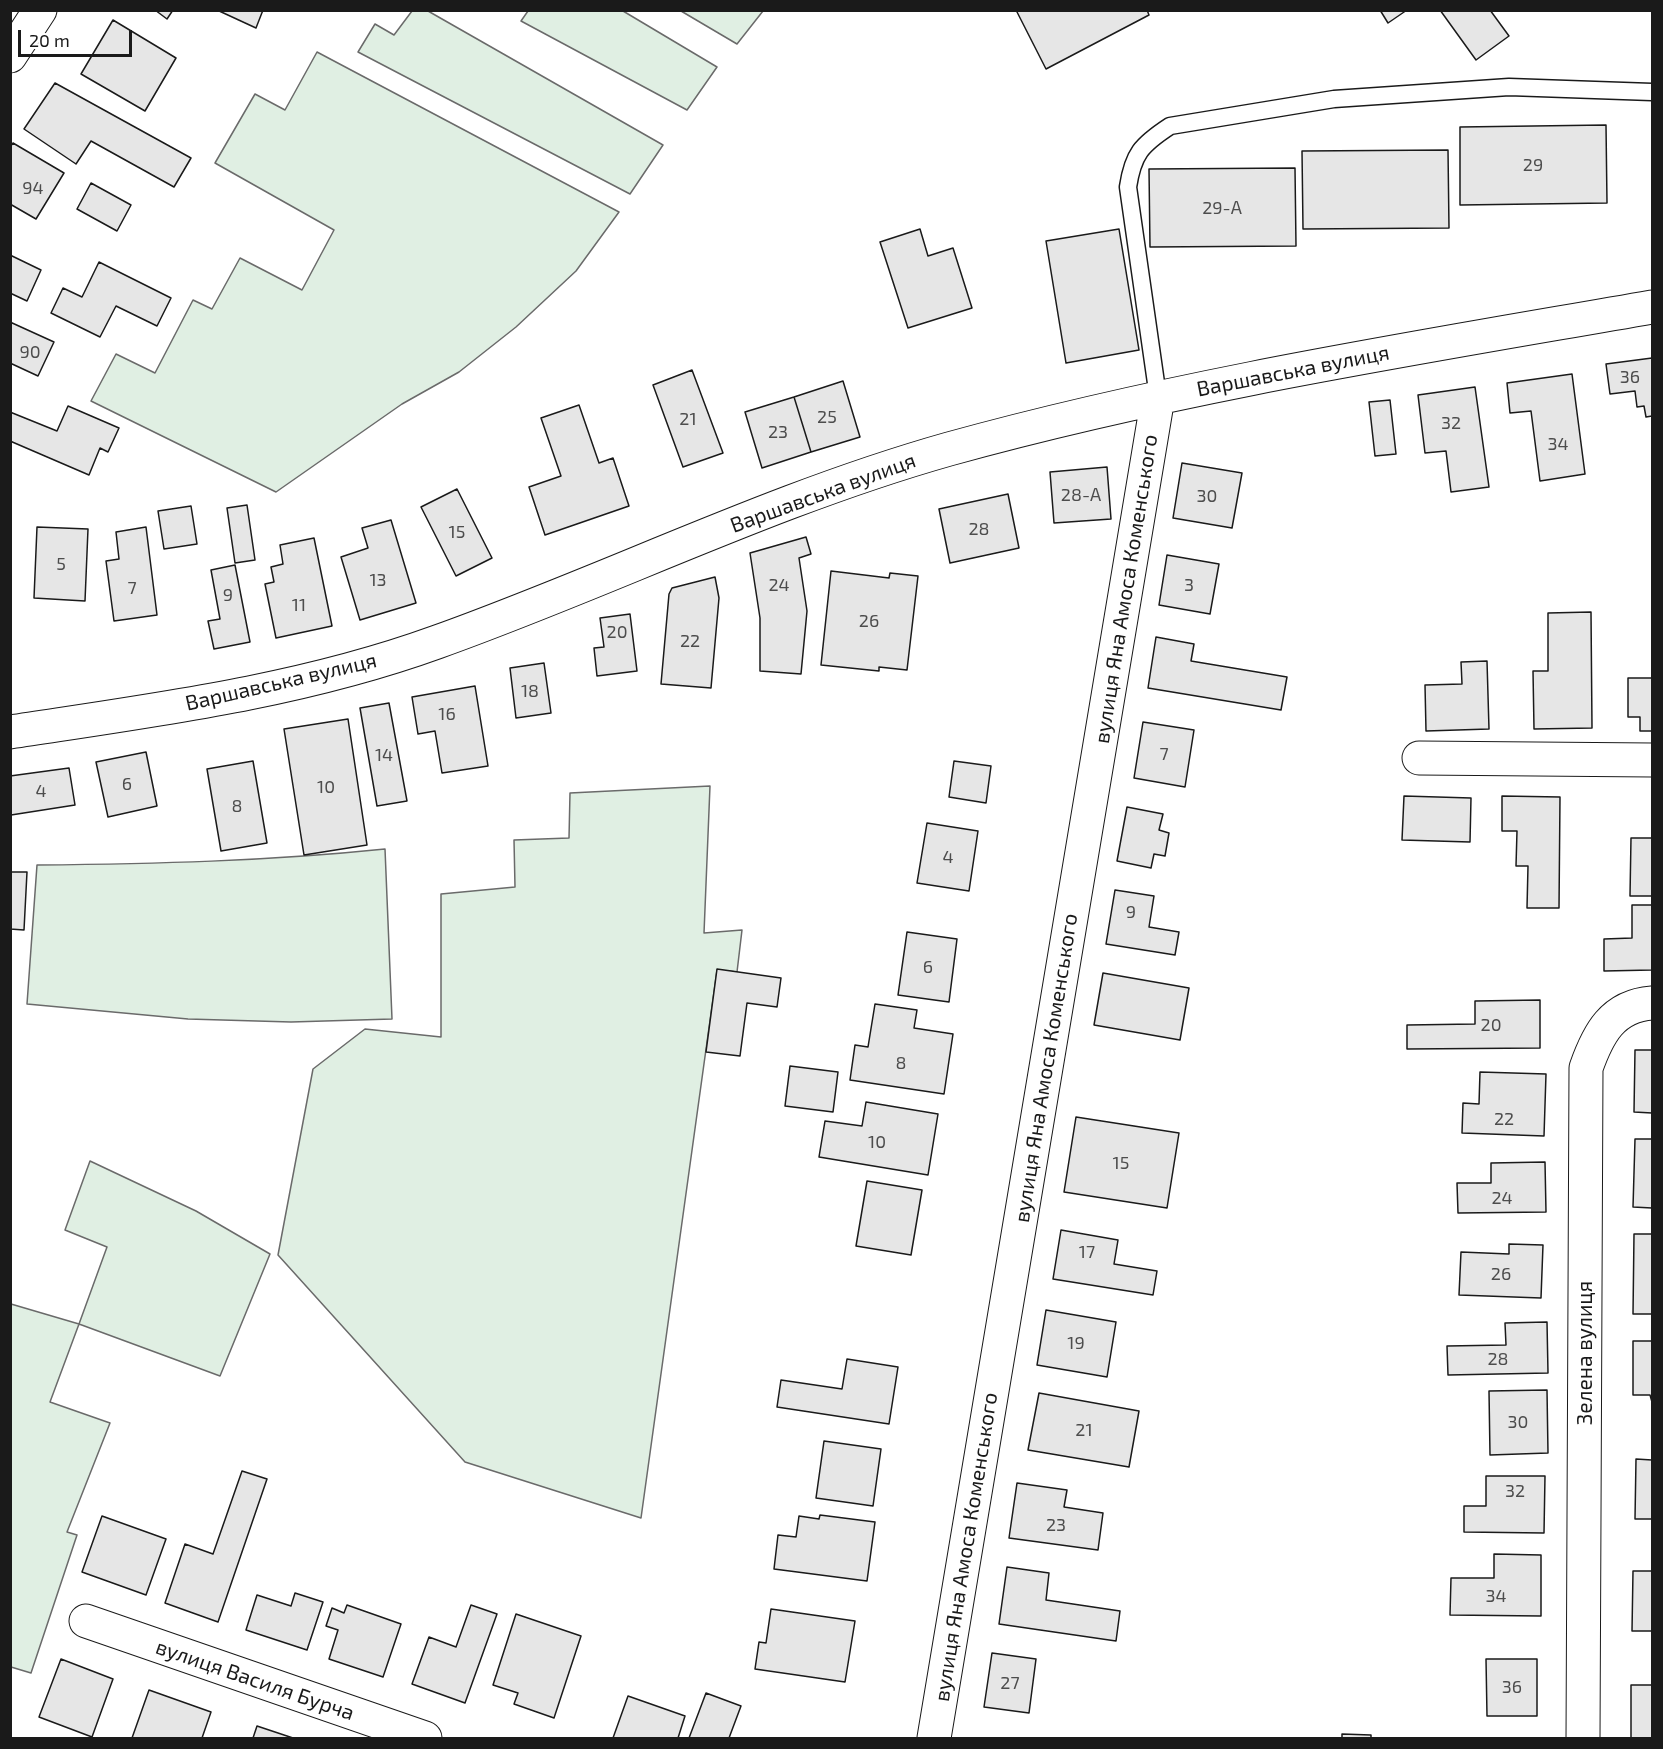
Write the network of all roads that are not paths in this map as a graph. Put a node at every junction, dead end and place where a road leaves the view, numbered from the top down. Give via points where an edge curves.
1 (40, 10) edge
2 (10, 56) edge
3 (1653, 92) edge
4 (1653, 307) edge
5 (1158, 397) junction
6 (10, 732) edge
7 (1419, 758) dead end
8 (1653, 760) edge
9 (1653, 1003) edge
10 (86, 1621) dead end
11 (348, 1726) edge
12 (425, 1738) edge
13 (934, 1738) edge
14 (1583, 1738) edge

1 - 2 street
3 - 5 lane via 1509,87 1346,98 1170,126 1149,140 1132,163 1128,188
4 - 5 street, Варшавська вулиця
5 - 6 street, Варшавська вулиця via 948,450 830,486 436,643 332,675 204,702
5 - 13 street, вулиця Яна Амоса Коменського
7 - 8 street
9 - 14 street, Зелена вулиця via 1620,1013 1598,1034 1586,1068
10 - 11 street, вулиця Василя Бурча
11 - 12 street, вулиця Василя Бурча

